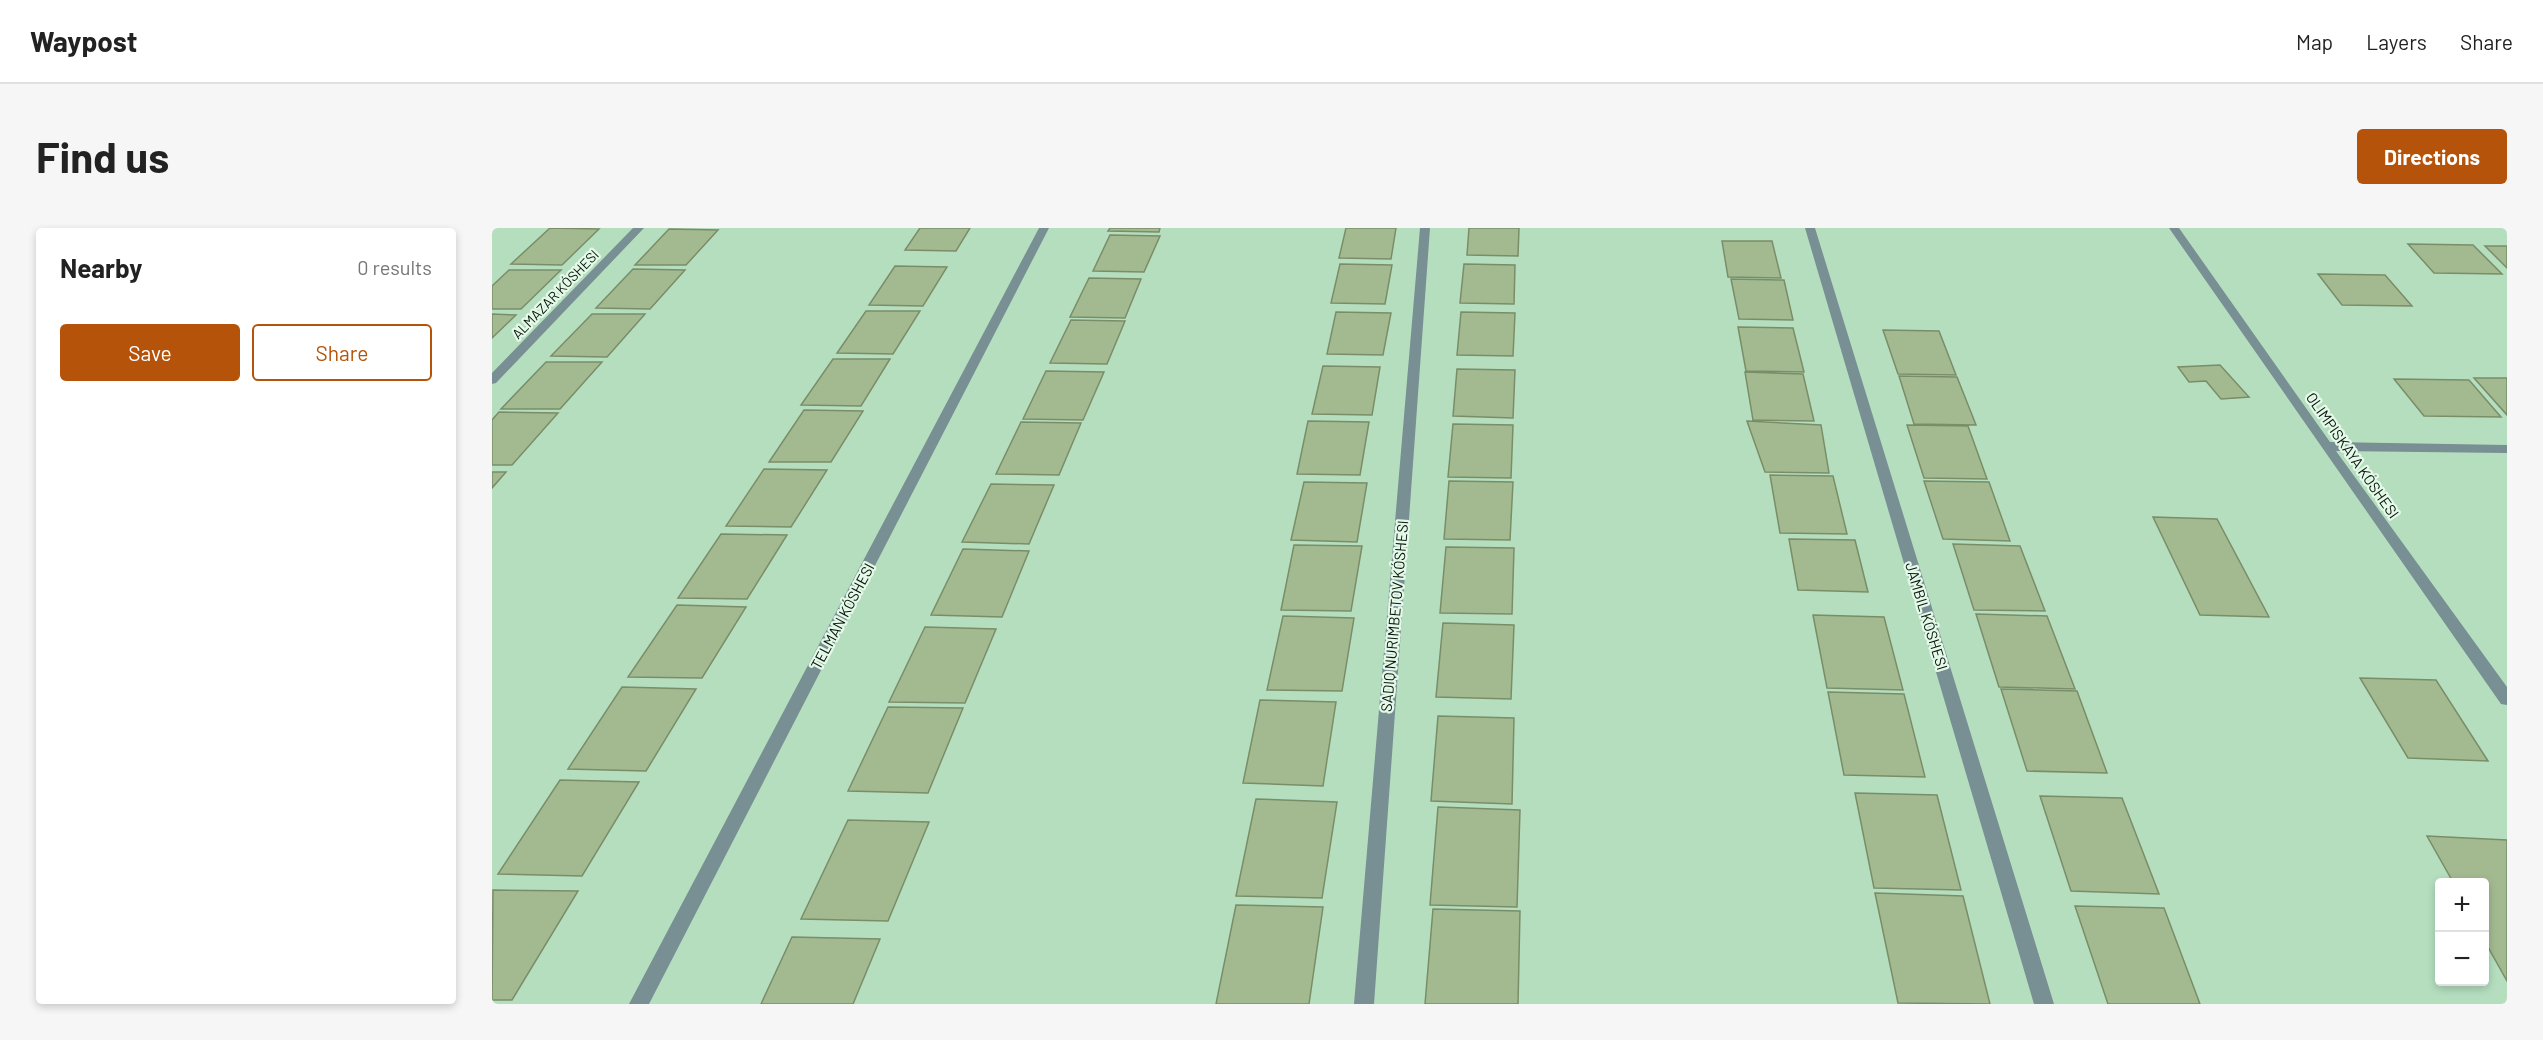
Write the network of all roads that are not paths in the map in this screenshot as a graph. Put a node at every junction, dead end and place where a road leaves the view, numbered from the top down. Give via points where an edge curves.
1 (639, 228) edge
2 (1044, 228) edge
3 (1425, 228) edge
4 (1810, 228) edge
5 (2174, 228) edge
6 (492, 380) edge
7 (2326, 446) junction
8 (2507, 449) edge
9 (2507, 699) edge
10 (639, 1004) edge
11 (1364, 1004) edge
12 (2044, 1004) edge

1 - 6 street, ALMAZAR KÓSHESI
2 - 10 street, TELMAN KÓSHESI
3 - 11 street
4 - 12 street
5 - 7 street, OLIMPISKAYA KÓSHESI
7 - 8 street
7 - 9 street, OLIMPISKAYA KÓSHESI

